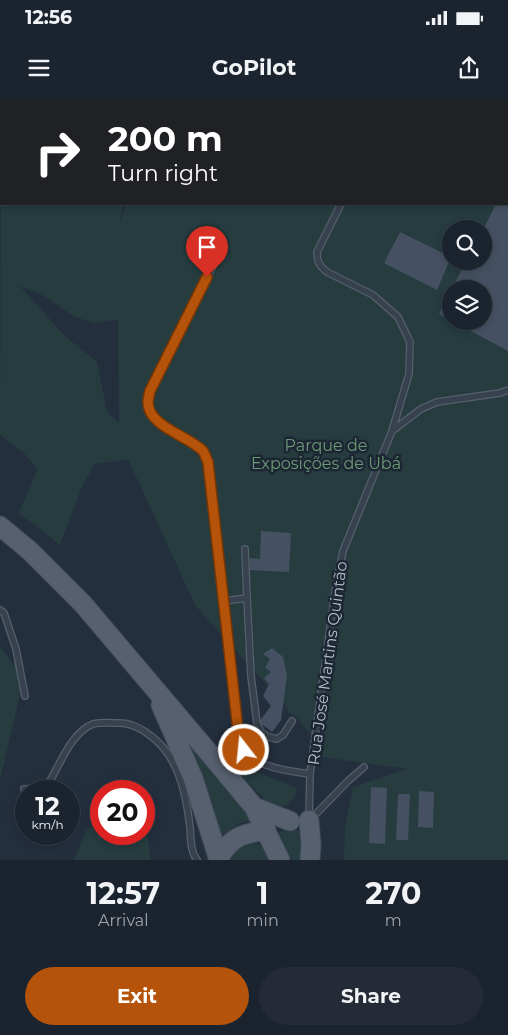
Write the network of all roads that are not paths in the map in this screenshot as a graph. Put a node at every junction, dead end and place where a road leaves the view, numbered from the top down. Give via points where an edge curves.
1 (340, 205) edge
2 (222, 248) dead end
3 (508, 390) edge
4 (392, 431) junction
5 (0, 526) edge
6 (245, 549) dead end
7 (247, 598) junction
8 (224, 600) junction
9 (0, 610) edge
10 (154, 688) junction
11 (25, 696) dead end
12 (292, 722) dead end
13 (364, 767) dead end
14 (310, 774) junction
15 (50, 780) edge
16 (254, 807) junction
17 (309, 820) junction
18 (278, 826) junction
19 (197, 860) edge
20 (218, 860) edge
21 (280, 860) edge
22 (310, 860) edge

1 - 4 lane, Rua José Martins Quintão via 317,252 320,267 373,295 398,317 410,342 410,374
2 - 8 lane via 150,391 148,404 153,416 195,445 208,462
3 - 4 lane via 436,402
4 - 14 lane, Rua José Martins Quintão via 344,551 334,592
5 - 10 main road via 83,604
6 - 7 lane
7 - 8 lane
7 - 12 lane via 257,723 261,732 277,738
8 - 14 lane via 240,742 244,750 260,763
9 - 11 lane via 4,613 16,650
10 - 16 main road
10 - 20 main road via 193,778
13 - 17 lane
14 - 17 lane, Rua José Martins Quintão
15 - 19 lane via 84,729 95,724 122,722 141,729 157,740 176,768 183,785 192,850
16 - 18 main road
16 - 18 main road
17 - 18 lane
17 - 22 main road
18 - 20 main road via 237,837 226,846
18 - 21 main road

